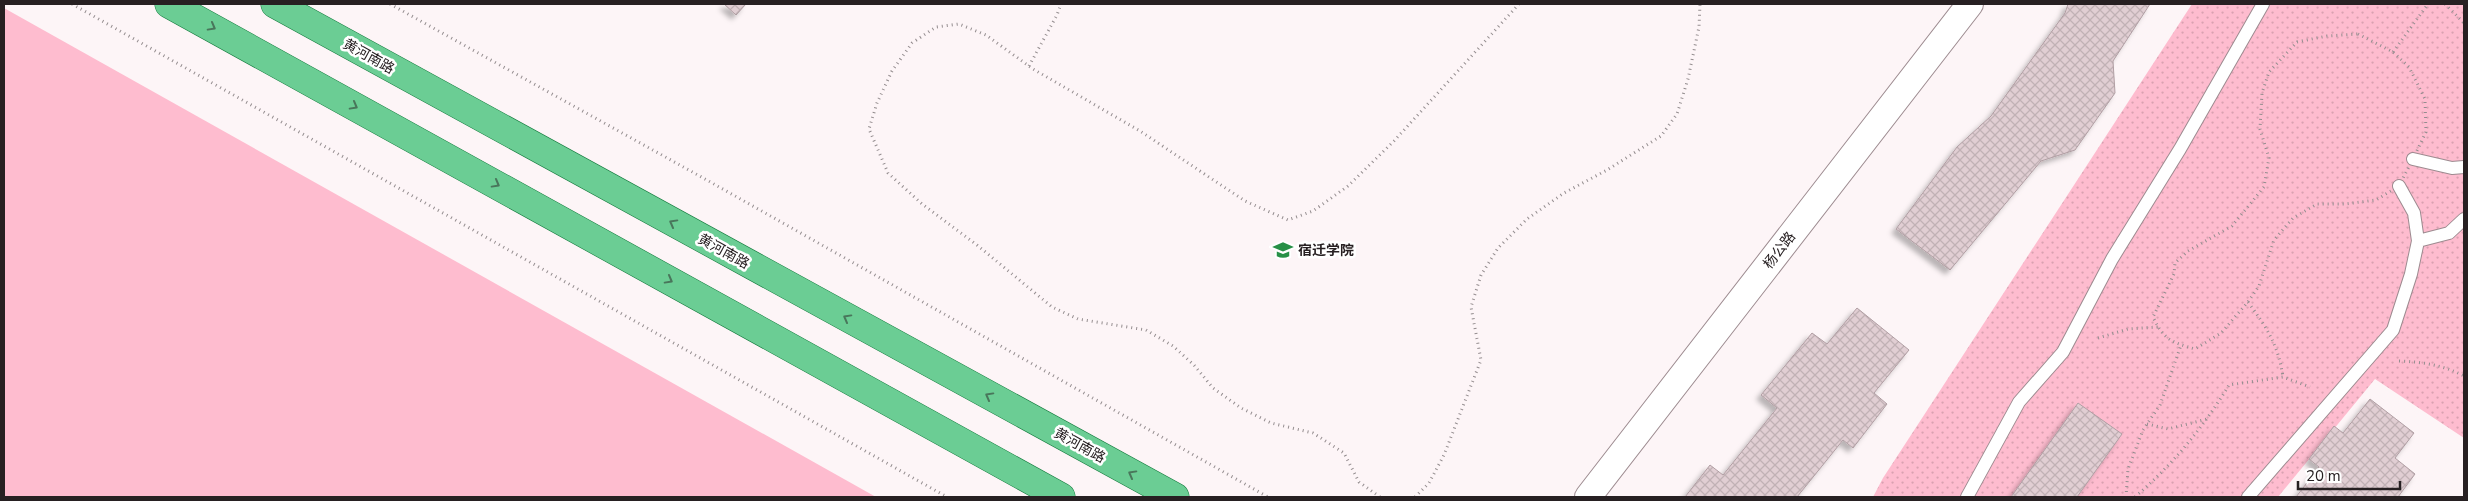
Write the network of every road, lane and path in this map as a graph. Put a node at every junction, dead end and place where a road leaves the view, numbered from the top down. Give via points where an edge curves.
1 (72, 4) edge
2 (169, 4) edge
3 (275, 4) edge
4 (390, 4) edge
5 (1061, 4) edge
6 (1519, 4) edge
7 (1700, 4) edge
8 (1970, 4) edge
9 (2263, 4) edge
10 (2428, 4) edge
11 (2445, 4) edge
12 (2464, 23) edge
13 (2394, 52) junction
14 (1029, 66) junction
15 (2414, 159) junction
16 (2464, 167) edge
17 (2399, 186) junction
18 (2464, 218) edge
19 (2418, 241) junction
20 (2248, 302) junction
21 (2158, 327) junction
22 (2181, 345) junction
23 (2063, 352) junction
24 (2366, 363) junction
25 (2464, 376) edge
26 (2283, 377) junction
27 (2337, 397) junction
28 (2207, 419) junction
29 (2147, 424) junction
30 (947, 497) edge
31 (1061, 497) edge
32 (1175, 497) edge
33 (1268, 497) edge
34 (1380, 497) edge
35 (1415, 497) edge
36 (1588, 497) edge
37 (1966, 497) edge
38 (2126, 497) edge
39 (2135, 497) edge
40 (2248, 497) edge

1 - 30 path
2 -> 31 main road
32 -> 3 main road, 黄河南路
4 - 33 path
5 - 14 path
6 - 14 path via 1348,186 1313,211 1288,220 1245,201 1140,131
7 - 35 path via 1699,28 1688,79 1677,114 1660,136 1527,219 1498,248 1481,275 1471,307 1481,360 1444,455 1429,483
8 - 36 street, 杨公路
9 - 23 lane via 2112,259
10 - 13 path
11 - 12 path
13 - 15 path via 2409,67 2425,99 2426,132
13 - 21 path via 2358,34 2327,36 2297,42 2268,72 2262,93 2260,129 2269,158 2264,187 2232,226 2188,251 2176,263 2174,274 2153,316
14 - 34 path via 986,35 959,24 936,27 912,43 892,70 869,129 888,173 1052,307 1078,319 1146,330 1173,346 1213,388 1241,408 1271,422 1313,432 1344,453 1359,482
15 - 16 lane via 2452,168
15 - 17 path
17 - 19 lane via 2414,213
17 - 20 path via 2376,200 2317,204 2293,218 2274,240 2260,286
18 - 19 lane via 2449,233
19 - 24 lane via 2393,330
20 - 22 path via 2221,333 2195,348
20 - 26 path via 2272,336 2280,356
21 - 22 path via 2172,342
21 - 23 path via 2114,332
22 - 29 path via 2160,405
23 - 37 lane via 2019,402
24 - 25 path via 2426,362
24 - 27 lane
26 - 27 path
26 - 28 path via 2230,386
27 - 40 lane
28 - 29 path via 2168,428
28 - 39 path via 2173,463
29 - 38 path via 2128,469

